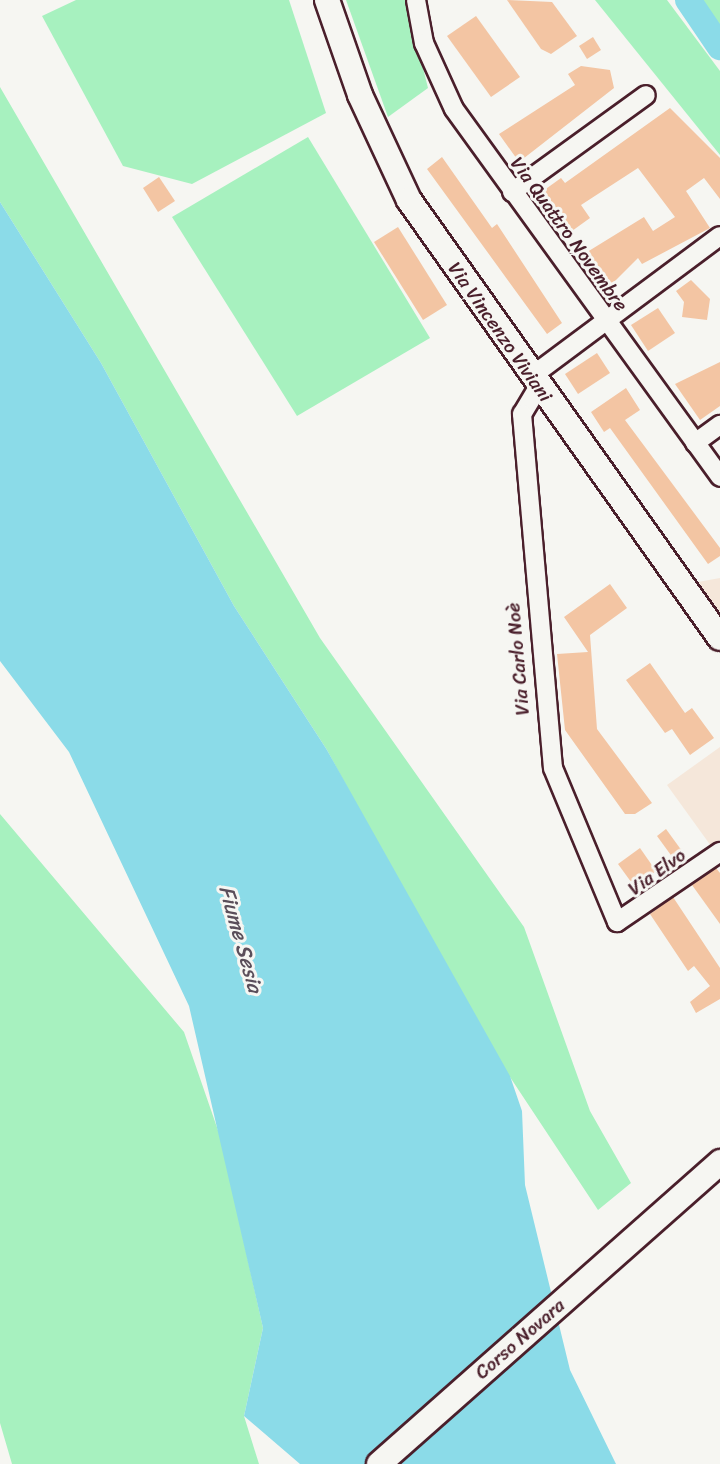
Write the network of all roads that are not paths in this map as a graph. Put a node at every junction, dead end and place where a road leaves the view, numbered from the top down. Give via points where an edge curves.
1 (327, 0) edge
2 (416, 0) edge
3 (646, 95) dead end
4 (512, 192) junction
5 (720, 236) edge
6 (605, 320) junction
7 (535, 381) junction
8 (720, 425) edge
9 (695, 443) junction
10 (720, 477) edge
11 (720, 638) edge
12 (720, 852) edge
13 (617, 922) joint
14 (720, 1162) edge
15 (379, 1464) edge

1 - 7 main road, Via Vincenzo Viviani via 360,95 409,200
2 - 4 street, Via Quattro Novembre via 442,87
3 - 4 street
4 - 6 street, Via Quattro Novembre
5 - 6 street
6 - 7 street
6 - 9 street, Via Quattro Novembre
7 - 11 main road, Via Vincenzo Viviani
7 - 13 street, Via Carlo Noè via 522,414 544,716 553,768
8 - 9 street
9 - 10 street, Via Quattro Novembre
12 - 13 street, Via Elvo
14 - 15 main road, Corso Novara

